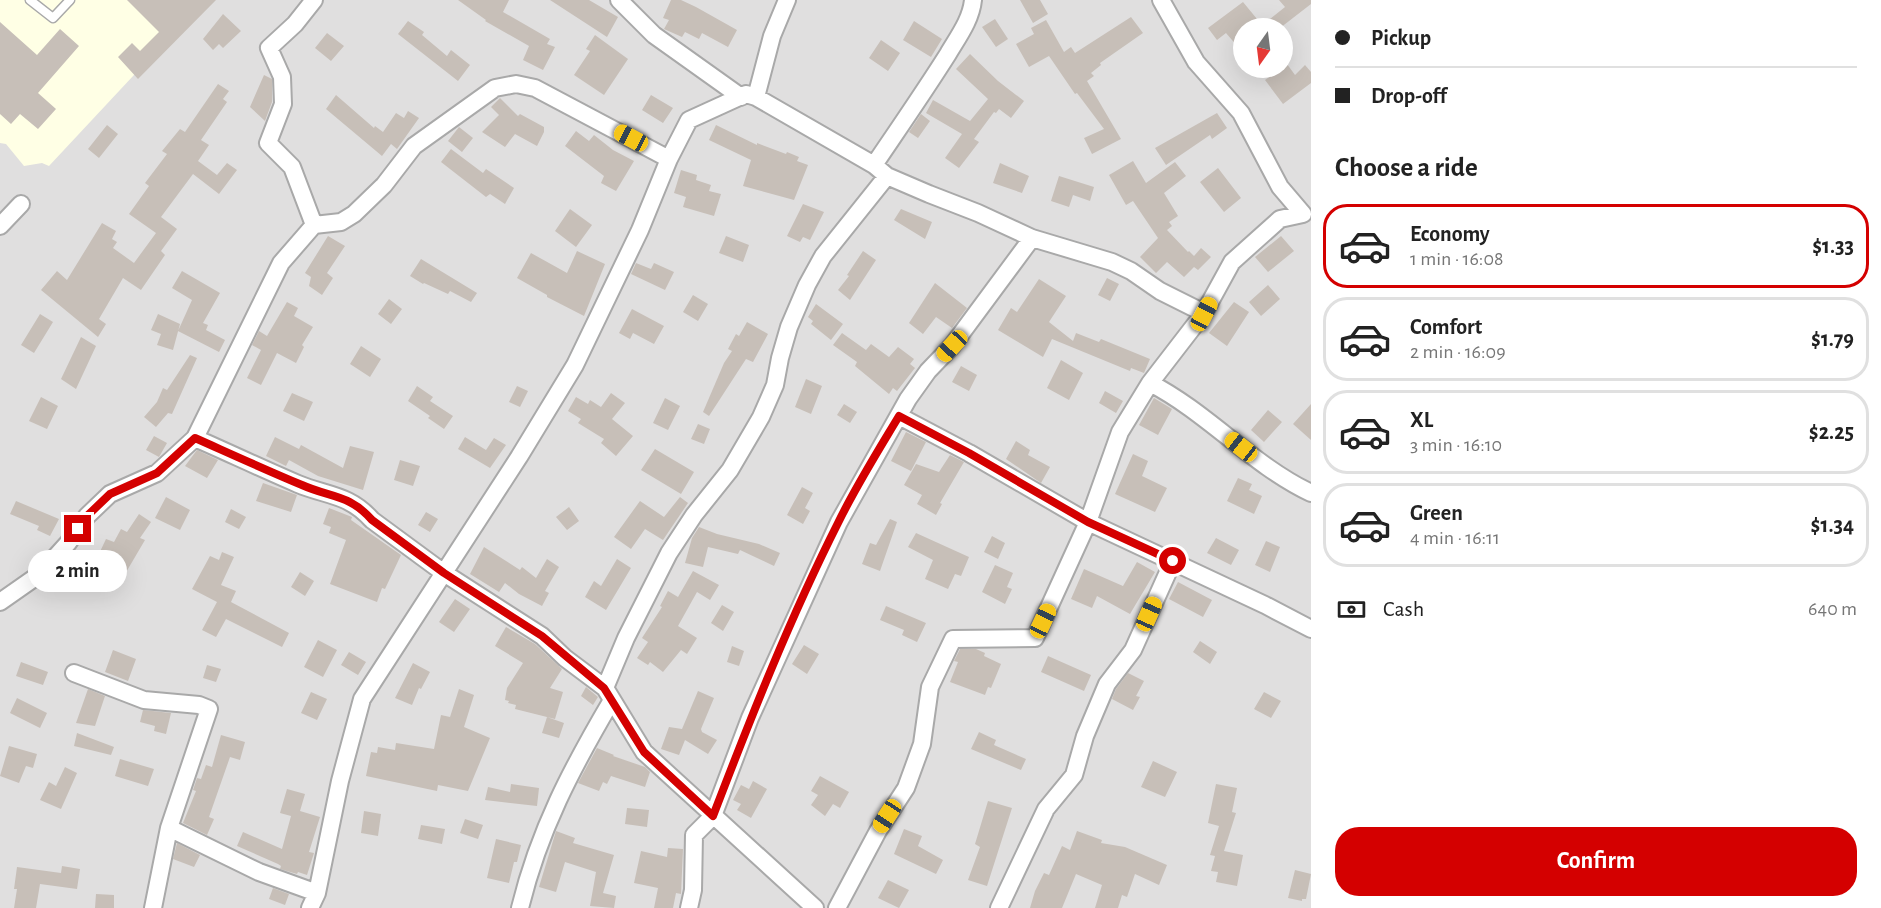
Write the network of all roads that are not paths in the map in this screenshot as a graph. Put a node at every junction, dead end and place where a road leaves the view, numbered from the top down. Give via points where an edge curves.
1 (30, 0) edge
2 (70, 0) edge
3 (314, 0) edge
4 (619, 0) edge
5 (787, 0) edge
6 (973, 0) edge
7 (1161, 0) edge
8 (748, 97) junction
9 (669, 159) junction
10 (881, 170) junction
11 (21, 204) dead end
12 (1307, 220) edge
13 (314, 225) junction
14 (0, 226) edge
15 (1032, 238) junction
16 (1204, 314) junction
17 (1150, 382) junction
18 (899, 416) junction
19 (195, 438) junction
20 (1311, 494) edge
21 (1088, 522) junction
22 (1173, 561) junction
23 (444, 573) junction
24 (0, 602) edge
25 (1311, 629) edge
26 (74, 673) dead end
27 (608, 694) junction
28 (713, 816) junction
29 (169, 828) junction
30 (314, 900) edge
31 (153, 908) edge
32 (520, 908) edge
33 (689, 908) edge
34 (815, 908) edge
35 (837, 908) edge
36 (999, 908) edge

1 - 2 lane via 53,18
3 - 13 street via 269,48 282,77 283,104 268,142 292,167
4 - 8 street via 654,35
5 - 8 street
6 - 10 street via 963,28
7 - 12 street via 1196,62 1241,113 1280,187
8 - 9 street via 689,120
8 - 10 street
9 - 13 street via 535,88 516,84 495,88 414,146 384,185 354,214 341,222
9 - 23 street via 640,230 575,365
10 - 15 street
10 - 27 street via 807,285 789,327 761,417 730,470 669,553 626,638
11 - 14 street
12 - 16 street via 1280,219 1232,262
13 - 19 street via 281,263
15 - 16 street via 1112,262
15 - 18 street via 952,346 914,389
16 - 17 street
17 - 20 street
17 - 21 street via 1120,432
18 - 21 street
18 - 28 street via 838,522 750,717
19 - 23 street via 308,488 339,496
19 - 24 street via 157,473 110,494 40,574
21 - 22 street
21 - 35 street via 1035,638 953,639 930,687 922,744 906,788
22 - 25 street
22 - 36 street via 1133,650 1107,684 1074,774 1047,809
23 - 27 street via 542,636
23 - 30 street via 362,699
26 - 29 street via 144,700 209,709
27 - 28 street via 644,752
27 - 32 street via 543,833
28 - 33 street via 694,835
28 - 34 street
29 - 30 street
29 - 31 street

